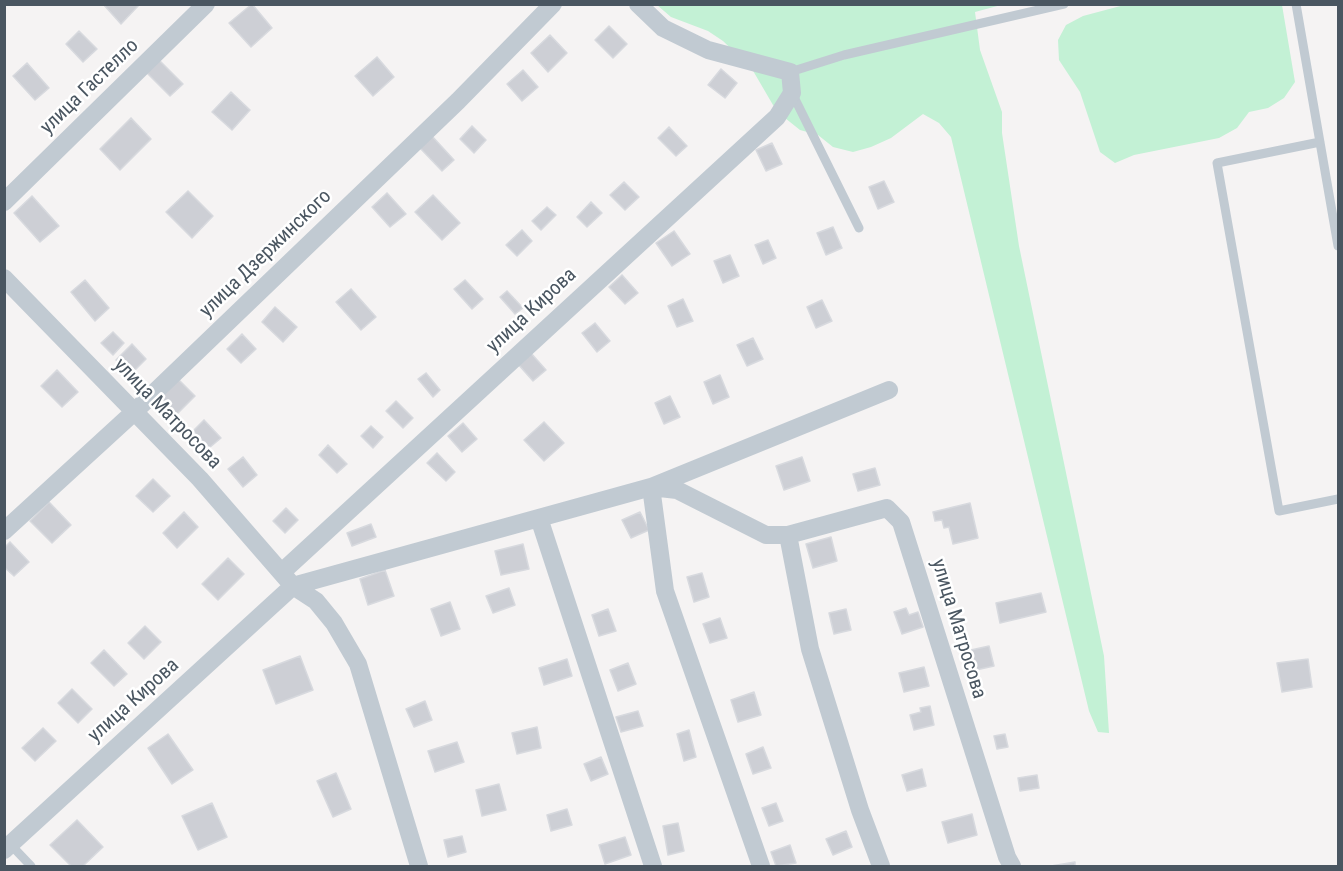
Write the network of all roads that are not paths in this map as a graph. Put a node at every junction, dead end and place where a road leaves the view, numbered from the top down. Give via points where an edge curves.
1 (206, 4) edge
2 (553, 4) edge
3 (638, 4) edge
4 (1064, 4) edge
5 (1296, 4) edge
6 (790, 72) junction
7 (792, 93) junction
8 (1320, 142) junction
9 (4, 202) edge
10 (859, 228) dead end
11 (1338, 246) edge
12 (4, 278) edge
13 (889, 390) dead end
14 (133, 413) junction
15 (651, 487) junction
16 (1338, 500) edge
17 (539, 518) junction
18 (4, 531) edge
19 (788, 534) junction
20 (287, 579) junction
21 (7, 847) edge
22 (31, 867) edge
23 (419, 867) edge
24 (653, 867) edge
25 (761, 867) edge
26 (881, 867) edge
27 (1012, 867) edge

1 - 9 street, улица Гастелло
2 - 14 street, улица Дзержинского via 458,101
3 - 6 street via 663,28 708,50
4 - 6 lane via 844,55
5 - 8 lane
6 - 7 street
7 - 10 lane
7 - 20 street, улица Кирова via 777,117
8 - 11 lane
8 - 16 lane via 1217,163 1279,511
12 - 14 street, улица Матросова
13 - 15 street, улица Матросова
14 - 18 street, улица Дзержинского
14 - 20 street, улица Матросова via 200,479
15 - 17 street, улица Матросова
15 - 19 street, улица Матросова via 677,490 766,535
15 - 25 street via 665,591
17 - 20 street, улица Матросова
17 - 24 street
19 - 26 street via 810,649
19 - 27 street, улица Матросова via 887,508 901,522
20 - 21 street, улица Кирова
20 - 23 street, улица Матросова via 316,602 334,623 358,664
21 - 22 lane

